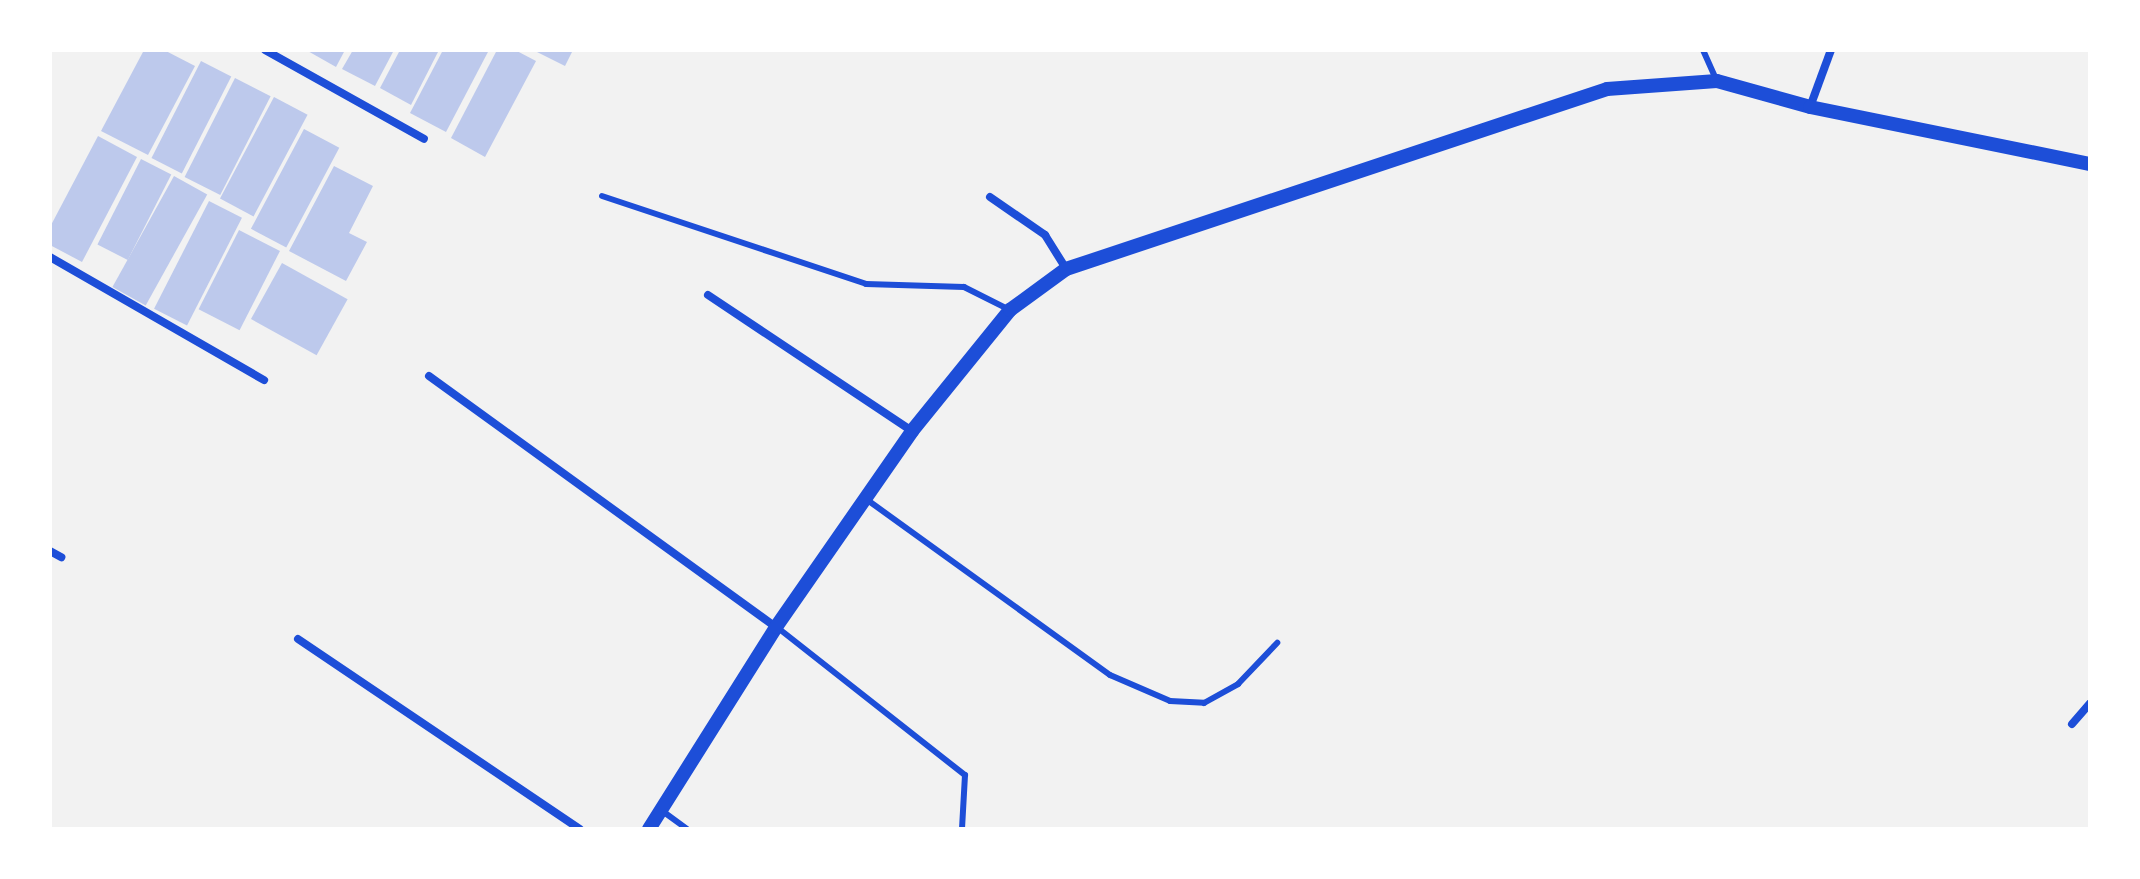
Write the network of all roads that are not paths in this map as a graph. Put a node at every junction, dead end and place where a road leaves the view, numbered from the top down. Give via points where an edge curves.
1 (265, 50) edge
2 (1703, 50) edge
3 (1831, 50) edge
4 (1717, 81) junction
5 (1810, 107) junction
6 (424, 139) dead end
7 (2090, 164) edge
8 (602, 196) dead end
9 (990, 197) dead end
10 (50, 257) edge
11 (1066, 269) junction
12 (708, 295) dead end
13 (1010, 310) junction
14 (429, 376) dead end
15 (264, 380) dead end
16 (912, 431) junction
17 (865, 498) junction
18 (50, 551) edge
19 (61, 557) dead end
20 (776, 627) junction
21 (298, 639) dead end
22 (1277, 643) dead end
23 (2090, 703) edge
24 (2072, 724) dead end
25 (660, 810) junction
26 (580, 829) edge
27 (649, 829) edge
28 (687, 829) edge
29 (962, 829) edge

1 - 6 street
2 - 4 lane
3 - 5 street
4 - 5 street
4 - 11 street via 1607,89
5 - 7 street
8 - 13 lane via 866,284 964,287
9 - 11 street via 1045,235
10 - 15 street
11 - 13 street
12 - 16 street
13 - 16 street
14 - 20 street
16 - 17 street
17 - 20 street
17 - 22 lane via 1110,675 1170,701 1204,703 1238,684
18 - 19 street
20 - 25 street
20 - 29 lane via 965,775
21 - 26 street
23 - 24 street
25 - 27 street
25 - 28 lane

